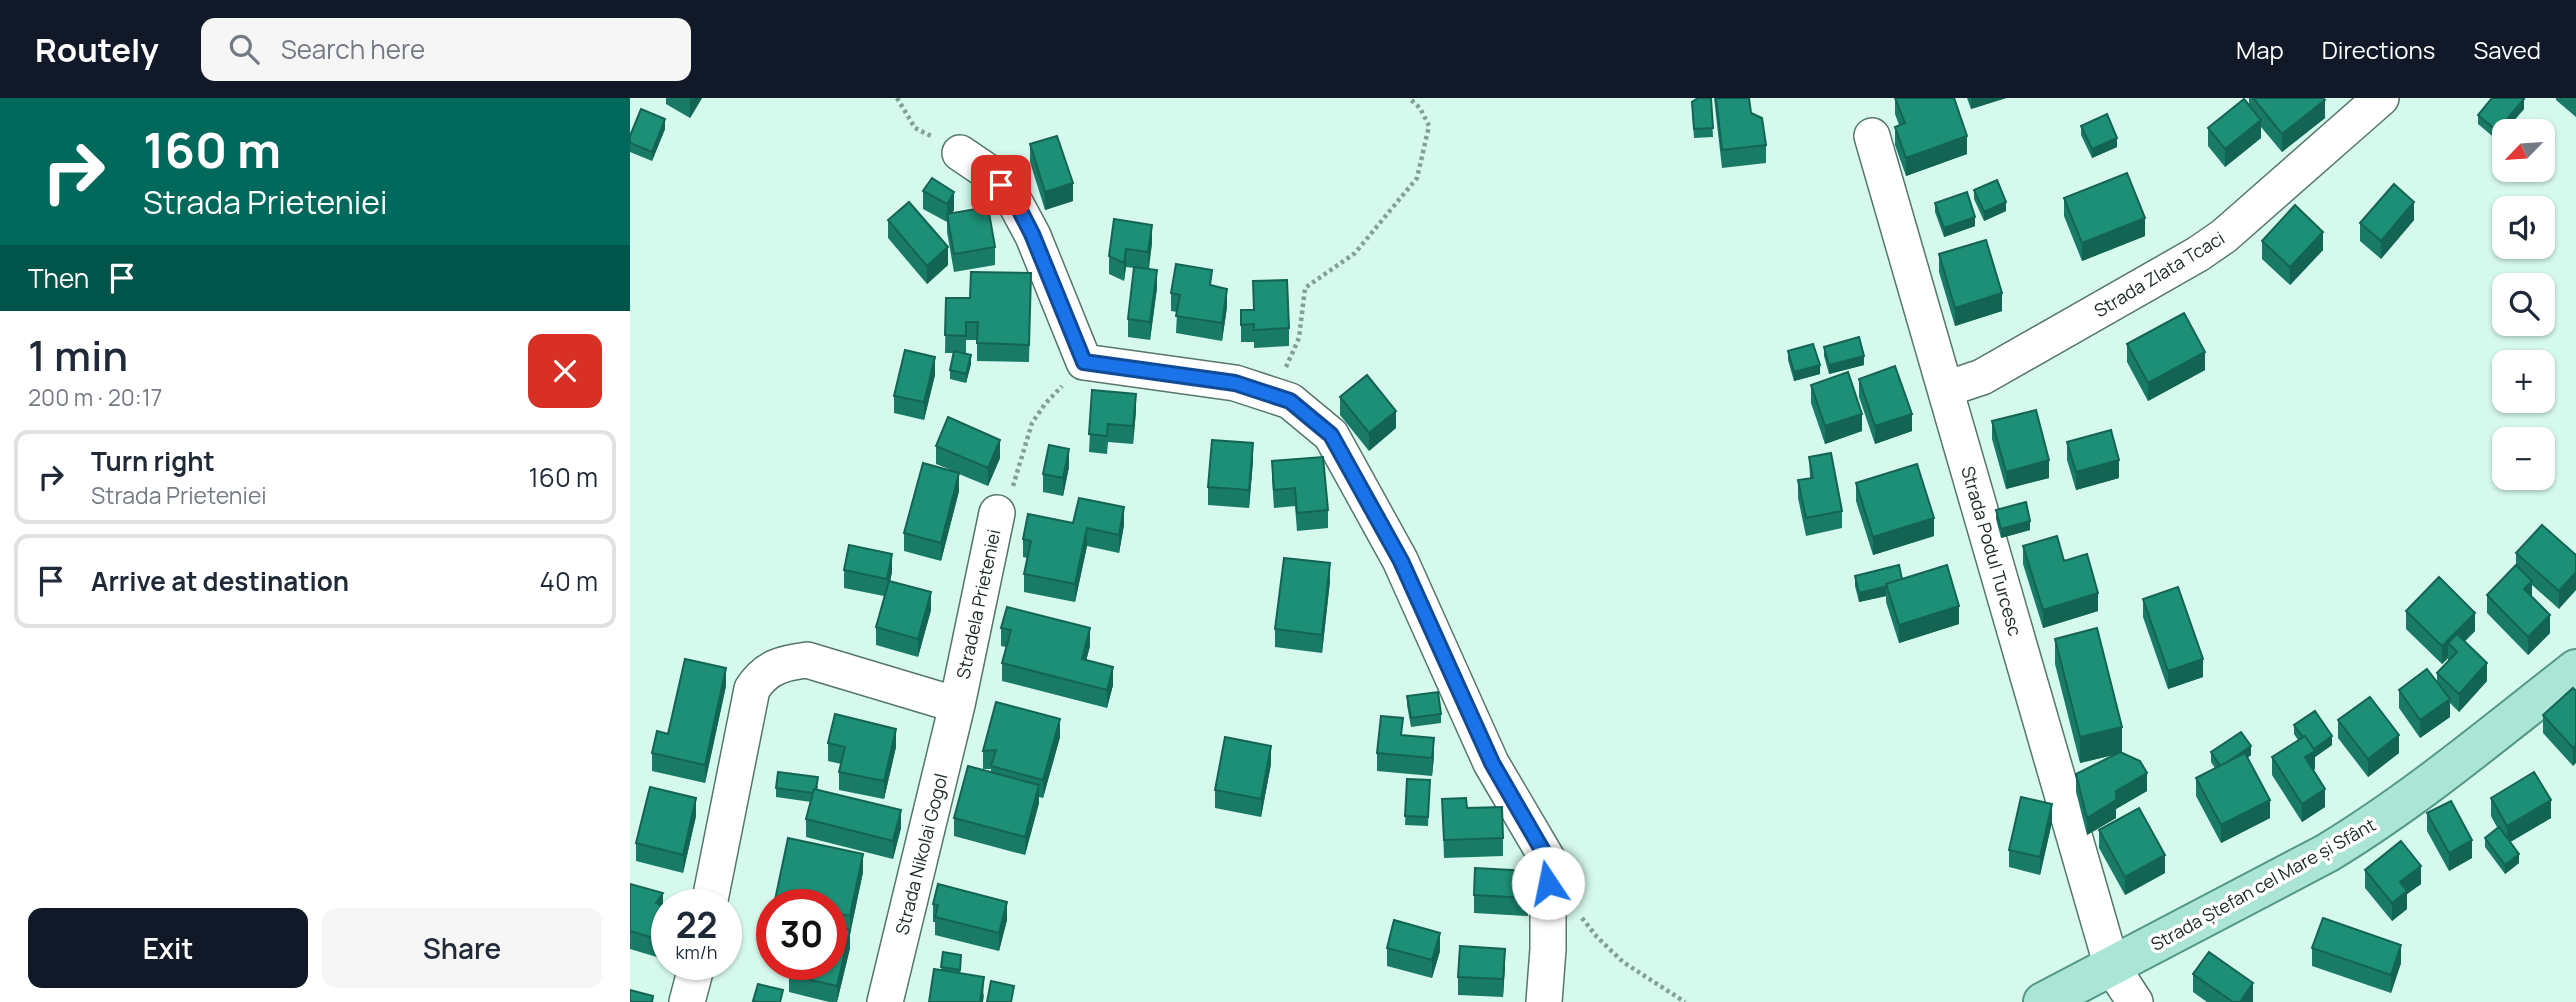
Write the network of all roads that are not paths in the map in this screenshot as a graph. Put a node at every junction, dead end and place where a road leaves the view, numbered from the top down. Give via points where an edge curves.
1 (2381, 98) edge
2 (1871, 136) dead end
3 (960, 153) road end
4 (1946, 389) junction
5 (997, 513) road end
6 (2576, 669) edge
7 (957, 705) junction
8 (712, 889) edge
9 (2112, 967) junction
10 (693, 980) edge
11 (2059, 994) edge
12 (687, 1002) edge
13 (885, 1002) edge
14 (1544, 1002) edge
15 (2135, 1002) edge

1 - 4 street, Strada Zlata Tcaci via 2198,254 1982,377
2 - 4 street, Strada Podul Turcesc
3 - 14 street via 1012,195 1084,362 1235,383 1290,401 1331,435 1401,561 1492,763 1548,860
4 - 9 street, Strada Podul Turcesc
5 - 7 street, Stradela Prieteniei
6 - 9 main road, Strada Ștefan cel Mare și Sfânt via 2372,826
7 - 8 street via 807,660 770,668 752,689
7 - 13 street, Strada Nikolai Gogol
9 - 11 main road, Strada Ștefan cel Mare și Sfânt
9 - 15 street, Strada Podul Turcesc
10 - 12 street

